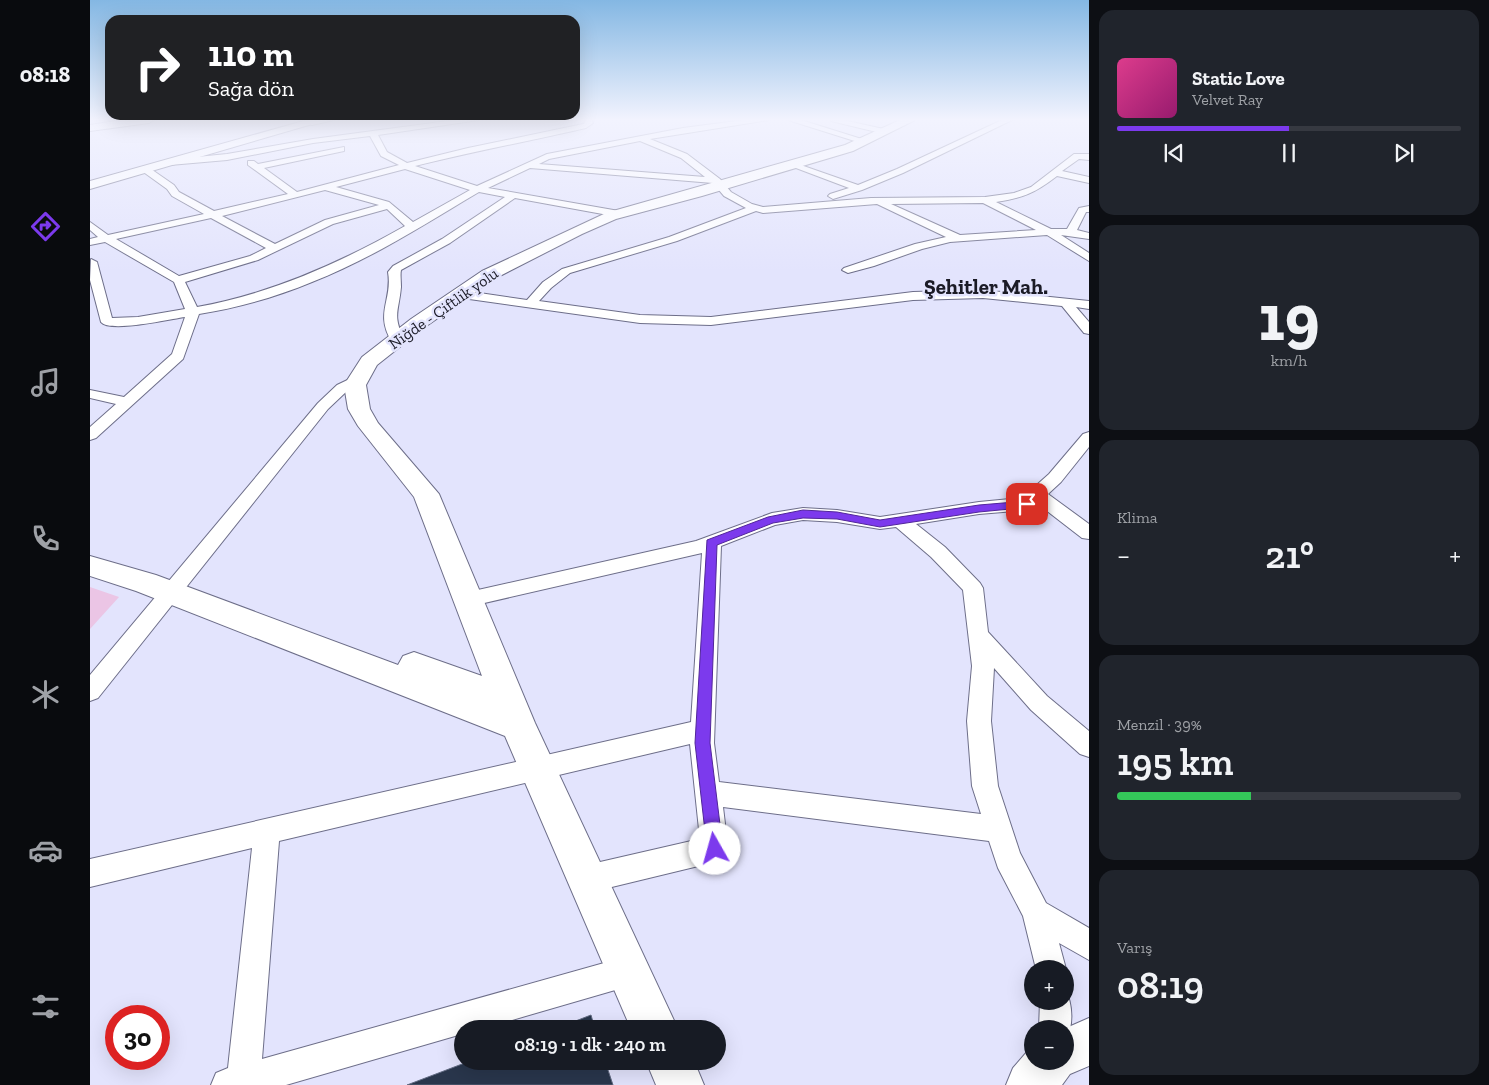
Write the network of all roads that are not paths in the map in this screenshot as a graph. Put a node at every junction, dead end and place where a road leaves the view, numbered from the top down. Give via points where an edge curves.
1 (143, 171) edge
2 (146, 171) edge
3 (262, 171) edge
4 (394, 171) edge
5 (420, 171) edge
6 (518, 171) edge
7 (586, 171) edge
8 (703, 171) edge
9 (771, 171) edge
10 (808, 171) edge
11 (901, 171) edge
12 (1057, 172) joint
13 (1089, 180) edge
14 (720, 184) junction
15 (90, 185) edge
16 (325, 188) junction
17 (859, 188) junction
18 (478, 189) junction
19 (295, 195) junction
20 (514, 195) junction
21 (985, 200) junction
22 (877, 201) junction
23 (388, 205) junction
24 (795, 206) junction
25 (756, 208) junction
26 (1089, 209) edge
27 (214, 214) junction
28 (619, 214) junction
29 (90, 225) edge
30 (413, 226) junction
31 (1049, 232) junction
32 (1071, 232) junction
33 (1089, 236) edge
34 (106, 238) junction
35 (959, 238) junction
36 (90, 242) edge
37 (276, 249) junction
38 (1089, 258) edge
39 (91, 262) edge
40 (848, 270) dead end
41 (178, 280) junction
42 (459, 294) junction
43 (1064, 301) junction
44 (530, 304) junction
45 (1089, 305) edge
46 (193, 313) junction
47 (1089, 330) edge
48 (397, 339) junction
49 (358, 379) junction
50 (90, 394) edge
51 (126, 402) junction
52 (90, 435) edge
53 (1089, 437) edge
54 (1037, 494) junction
55 (900, 520) junction
56 (1089, 533) edge
57 (712, 543) junction
58 (90, 548) edge
59 (90, 566) edge
60 (175, 585) junction
61 (467, 599) junction
62 (978, 635) junction
63 (90, 691) edge
64 (515, 718) junction
65 (703, 730) junction
66 (1089, 746) edge
67 (536, 766) junction
68 (709, 794) junction
69 (998, 828) junction
70 (267, 832) junction
71 (90, 873) edge
72 (587, 879) junction
73 (1036, 913) junction
74 (1089, 945) edge
75 (1049, 960) edge
76 (629, 971) junction
77 (651, 1020) edge
78 (1089, 1042) edge
79 (1074, 1048) edge
80 (674, 1070) edge
81 (1043, 1070) edge
82 (238, 1084) edge
83 (680, 1085) edge
84 (1030, 1085) edge

1 - 15 main road
2 - 27 street via 171,187 175,194
3 - 19 street
4 - 16 street
5 - 18 street
6 - 18 street
7 - 14 street
8 - 14 street
9 - 14 main road, Niğde - Çiftlik yolu
10 - 17 street
11 - 17 street
12 - 13 street
12 - 21 street via 1034,189 1016,196
14 - 25 street via 727,194
14 - 28 main road, Niğde - Çiftlik yolu
16 - 19 street
16 - 23 street
17 - 24 street
18 - 20 street
18 - 30 street
19 - 27 street
20 - 28 street
20 - 48 street via 446,241 397,268 390,325
21 - 22 street
21 - 31 street
22 - 24 street
22 - 35 street
23 - 30 street via 400,219
23 - 37 street via 329,222
24 - 25 street
25 - 44 street via 673,239 566,271 551,280
26 - 32 street via 1082,210
27 - 34 street
27 - 37 street
28 - 42 main road, Niğde - Çiftlik yolu via 488,274
29 - 34 street
30 - 46 street via 308,280 232,306
31 - 32 street
31 - 35 street
31 - 38 street
32 - 33 street
34 - 36 street
34 - 41 street
35 - 40 street via 919,246
37 - 41 street
39 - 46 street via 107,322
41 - 46 street
42 - 44 street
42 - 48 main road, Niğde - Çiftlik yolu
43 - 44 street via 983,294 913,296 711,321 640,319
43 - 45 street
43 - 47 street
46 - 51 street via 178,356
48 - 49 main road, Niğde - Çiftlik yolu via 369,361
49 - 60 street via 342,388 323,406
49 - 61 main road via 354,385 359,409 369,426 426,494
50 - 51 street
51 - 52 street
53 - 54 street via 1055,478
54 - 55 street via 1027,504
54 - 56 street
55 - 57 street via 880,523 803,514 772,519
55 - 62 street via 973,588
57 - 61 street
57 - 65 street
58 - 60 main road
59 - 60 main road
60 - 63 street
60 - 64 main road
61 - 64 main road
62 - 66 street via 1039,703
62 - 69 street via 983,666 979,721 985,786
64 - 67 main road
65 - 67 street
65 - 68 street
67 - 70 street
67 - 72 main road
68 - 69 street
68 - 72 street via 715,849
69 - 73 street via 1008,858
70 - 71 street
70 - 82 street
72 - 76 main road
73 - 74 street
73 - 75 street
76 - 77 main road
76 - 82 street
78 - 79 main road
80 - 83 main road
81 - 84 main road

